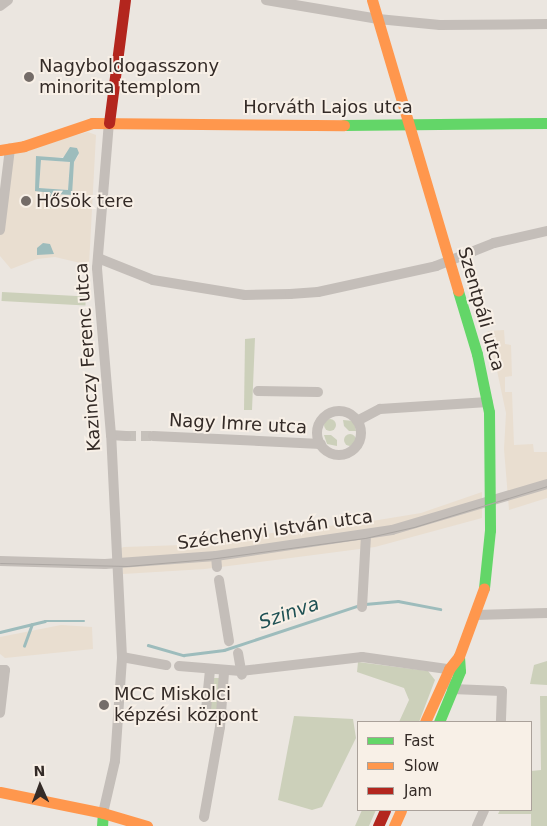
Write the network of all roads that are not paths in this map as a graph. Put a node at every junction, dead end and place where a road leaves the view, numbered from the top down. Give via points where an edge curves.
1 (8, 0) edge
2 (125, 0) edge
3 (266, 0) edge
4 (372, 0) edge
5 (0, 6) edge
6 (378, 19) junction
7 (547, 24) edge
8 (109, 122) junction
9 (547, 123) edge
10 (408, 126) junction
11 (5, 149) edge
12 (0, 230) edge
13 (547, 231) edge
14 (98, 258) junction
15 (449, 261) junction
16 (258, 391) dead end
17 (318, 392) dead end
18 (488, 402) junction
19 (357, 420) junction
20 (112, 435) junction
21 (126, 436) tunnel mouth
22 (153, 436) tunnel mouth
23 (321, 444) junction
24 (547, 484) edge
25 (490, 501) junction
26 (366, 535) junction
27 (216, 556) junction
28 (0, 561) edge
29 (116, 564) junction
30 (217, 567) dead end
31 (219, 580) dead end
32 (362, 607) dead end
33 (547, 613) edge
34 (475, 615) junction
35 (229, 640) dead end
36 (238, 653) dead end
37 (122, 657) junction
38 (166, 664) dead end
39 (179, 666) dead end
40 (2, 670) edge
41 (210, 670) junction
42 (455, 670) junction
43 (224, 672) junction
44 (242, 673) junction
45 (452, 689) junction
46 (206, 710) dead end
47 (0, 713) edge
48 (426, 721) edge
49 (438, 721) edge
50 (502, 721) edge
51 (0, 792) edge
52 (385, 811) edge
53 (401, 811) edge
54 (484, 811) edge
55 (103, 812) junction
56 (204, 817) dead end
57 (102, 826) edge
58 (147, 826) edge
59 (378, 826) edge
60 (394, 826) edge
61 (477, 826) edge

1 - 5 street
2 - 8 street, Kazinczy Ferenc utca
3 - 6 street
4 - 6 street, Szentpáli utca
6 - 7 street via 440,25
6 - 10 street, Szentpáli utca
8 - 10 street, Horváth Lajos utca
8 - 11 street, Horváth Lajos utca via 92,123
8 - 14 street, Kazinczy Ferenc utca
9 - 10 street, Horváth Lajos utca
10 - 15 street, Szentpáli utca
11 - 12 street
13 - 15 street via 494,243
14 - 15 street via 154,280 267,295 318,292
14 - 20 street, Kazinczy Ferenc utca
15 - 18 street, Szentpáli utca
16 - 17 street
18 - 19 street via 380,409
18 - 25 street, Szentpáli utca
19 - 23 street via 346,412 326,415 319,426
19 - 23 street via 361,432 354,449 336,454
20 - 21 street
20 - 29 street, Kazinczy Ferenc utca
22 - 23 street, Nagy Imre utca
24 - 25 street, Széchenyi István utca
25 - 26 street, Széchenyi István utca
25 - 34 street, Szentpáli utca via 485,586
26 - 27 street, Széchenyi István utca
26 - 32 street
27 - 29 street, Széchenyi István utca
27 - 30 street
28 - 29 street, Széchenyi István utca
29 - 37 street, Kazinczy Ferenc utca
31 - 35 street
33 - 34 street
34 - 42 street, Szentpáli utca
36 - 44 street
37 - 38 street
37 - 55 street, Kazinczy Ferenc utca via 115,761
39 - 41 street
40 - 47 street
41 - 43 street
41 - 46 street
42 - 44 street via 362,657
42 - 45 street
42 - 48 street
43 - 44 street
43 - 56 street via 220,727
45 - 49 street
45 - 50 street via 502,691
51 - 55 street
52 - 59 street
53 - 60 street
54 - 61 street
55 - 57 street
55 - 58 street

